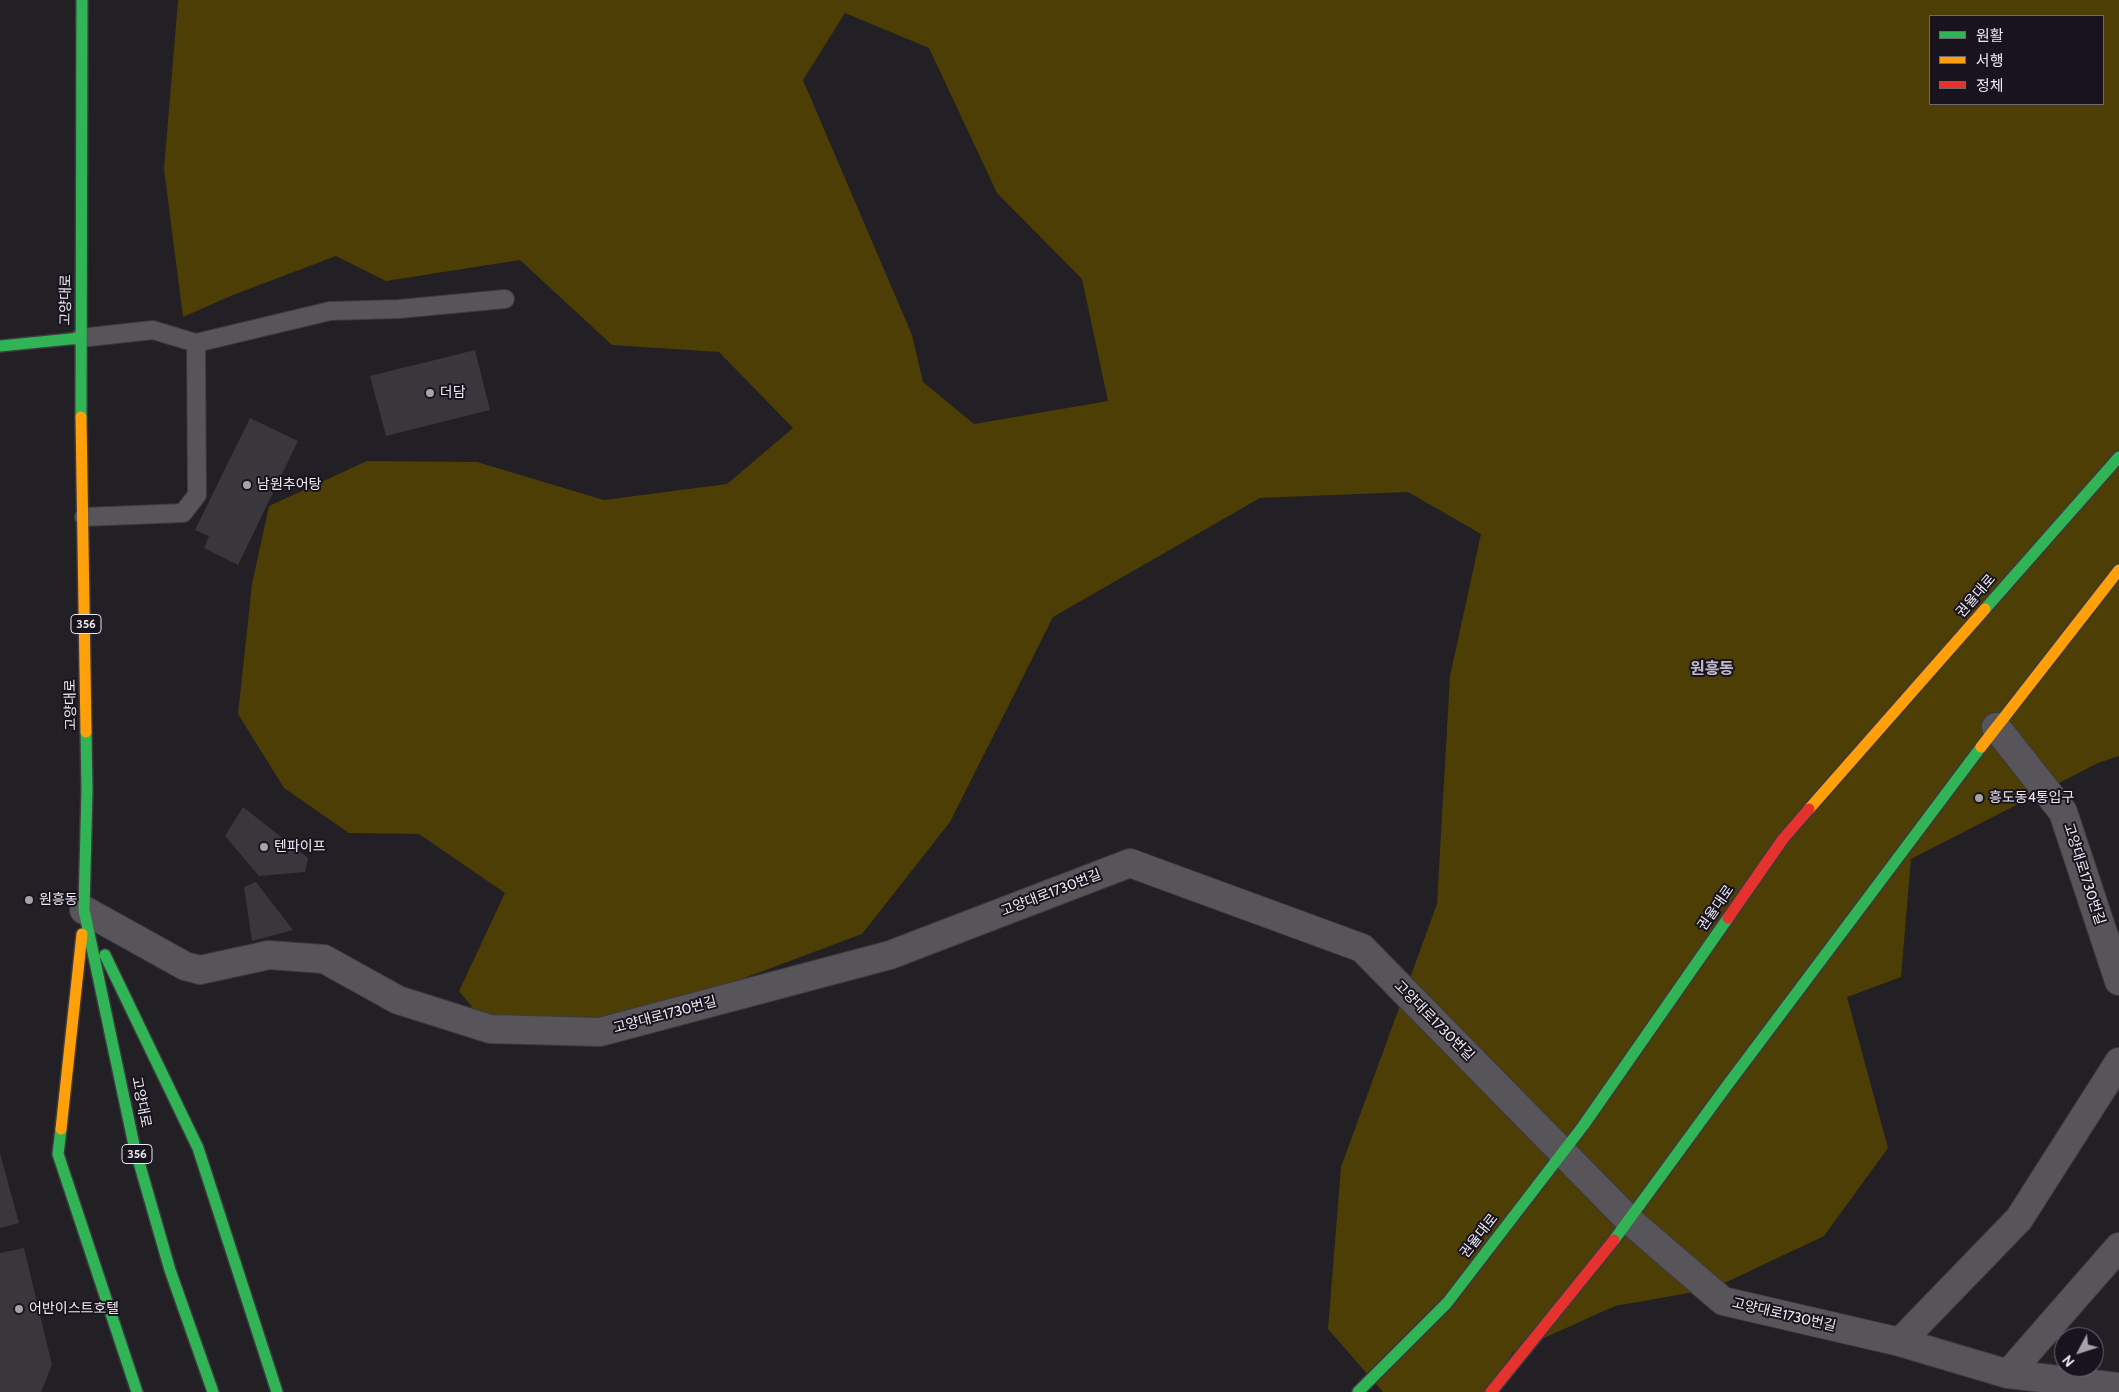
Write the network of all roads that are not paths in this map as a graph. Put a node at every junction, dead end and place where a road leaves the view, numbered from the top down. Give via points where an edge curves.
1 (82, 0) edge
2 (505, 299) dead end
3 (80, 338) junction
4 (196, 342) junction
5 (0, 346) edge
6 (2119, 457) edge
7 (84, 517) junction
8 (2119, 570) edge
9 (1996, 727) junction
10 (84, 910) junction
11 (2119, 981) edge
12 (2119, 1062) edge
13 (1563, 1152) junction
14 (1630, 1221) junction
15 (2119, 1247) edge
16 (1900, 1342) junction
17 (2008, 1374) junction
18 (2119, 1388) edge
19 (137, 1392) edge
20 (213, 1392) edge
21 (277, 1392) edge
22 (1358, 1392) edge
23 (1491, 1392) edge

1 - 3 main road, 고양대로
2 - 4 lane via 399,309 330,311
3 - 4 lane via 153,330
3 - 5 main road
3 - 7 main road, 고양대로 / 356
4 - 7 lane via 197,495 183,513
6 - 13 main road, 권율대로 via 1783,839
7 - 10 main road, 고양대로 / 356 via 87,790
8 - 9 main road
9 - 11 street, 고양대로1730번길 via 2063,812
9 - 14 main road via 1726,1087
10 - 13 street, 고양대로1730번길 via 185,966 200,970 269,955 324,959 398,1000 490,1029 600,1032 890,955 1130,863 1362,948
10 - 19 main road via 58,1154
10 - 20 main road, 고양대로 / 356 via 134,1145 170,1270
10 - 21 main road via 198,1148
12 - 16 street via 2019,1219
13 - 14 street, 고양대로1730번길
13 - 22 main road, 권율대로 via 1447,1303
14 - 16 street, 고양대로1730번길 via 1723,1301
14 - 23 main road
15 - 17 street
16 - 17 street, 고양대로1730번길
17 - 18 street, 고양대로1730번길

